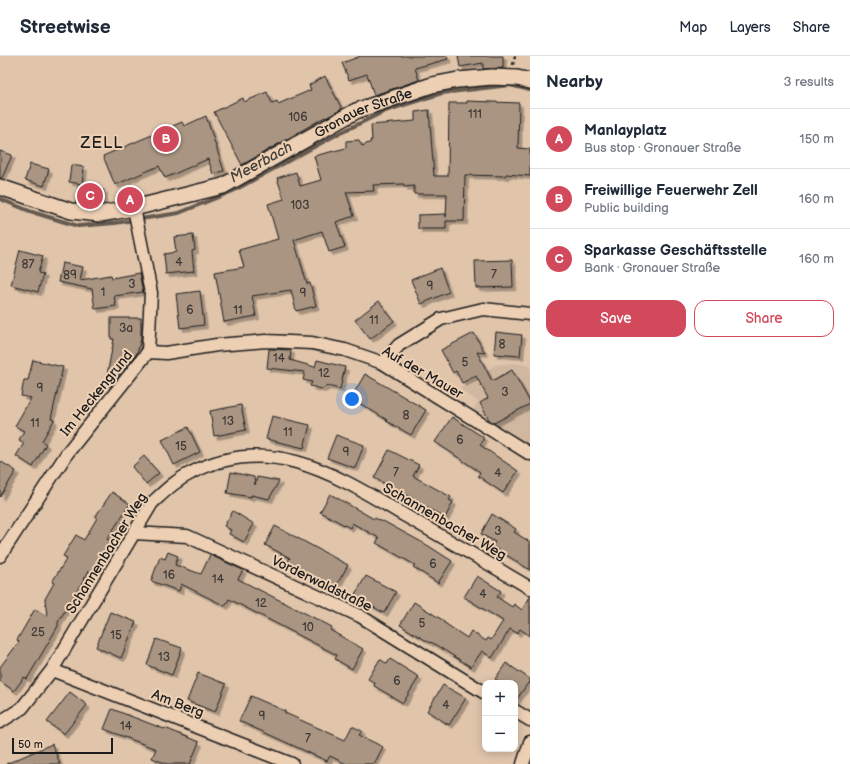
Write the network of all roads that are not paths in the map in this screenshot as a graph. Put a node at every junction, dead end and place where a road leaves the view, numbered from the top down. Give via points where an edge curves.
1 (530, 81) edge
2 (0, 187) edge
3 (135, 216) junction
4 (530, 314) edge
5 (148, 352) junction
6 (382, 362) junction
7 (530, 454) edge
8 (134, 533) junction
9 (0, 556) edge
10 (530, 588) edge
11 (52, 670) junction
12 (482, 691) edge
13 (518, 713) edge
14 (530, 720) edge
15 (0, 722) edge
16 (530, 742) edge
17 (292, 764) edge
18 (523, 764) edge

1 - 3 street, Gronauer Straße via 492,77 458,80 425,87 356,111 223,186
2 - 3 street, Gronauer Straße via 71,211
3 - 5 street, Im Heckengrund via 151,293
4 - 6 street via 483,309 441,319 399,345
5 - 6 street, Auf der Mauer via 166,353 218,344 266,341 312,343
5 - 9 street, Im Heckengrund via 68,452
6 - 7 street, Auf der Mauer
8 - 10 street, Schannenbacher Weg via 152,502 190,473 214,462 263,456 295,461 345,480
8 - 11 street, Schannenbacher Weg
8 - 12 street, Vorderwaldstraße via 187,536 360,616
11 - 15 street, Schannenbacher Weg via 22,708
11 - 17 street, Am Berg
13 - 14 street
16 - 18 street

